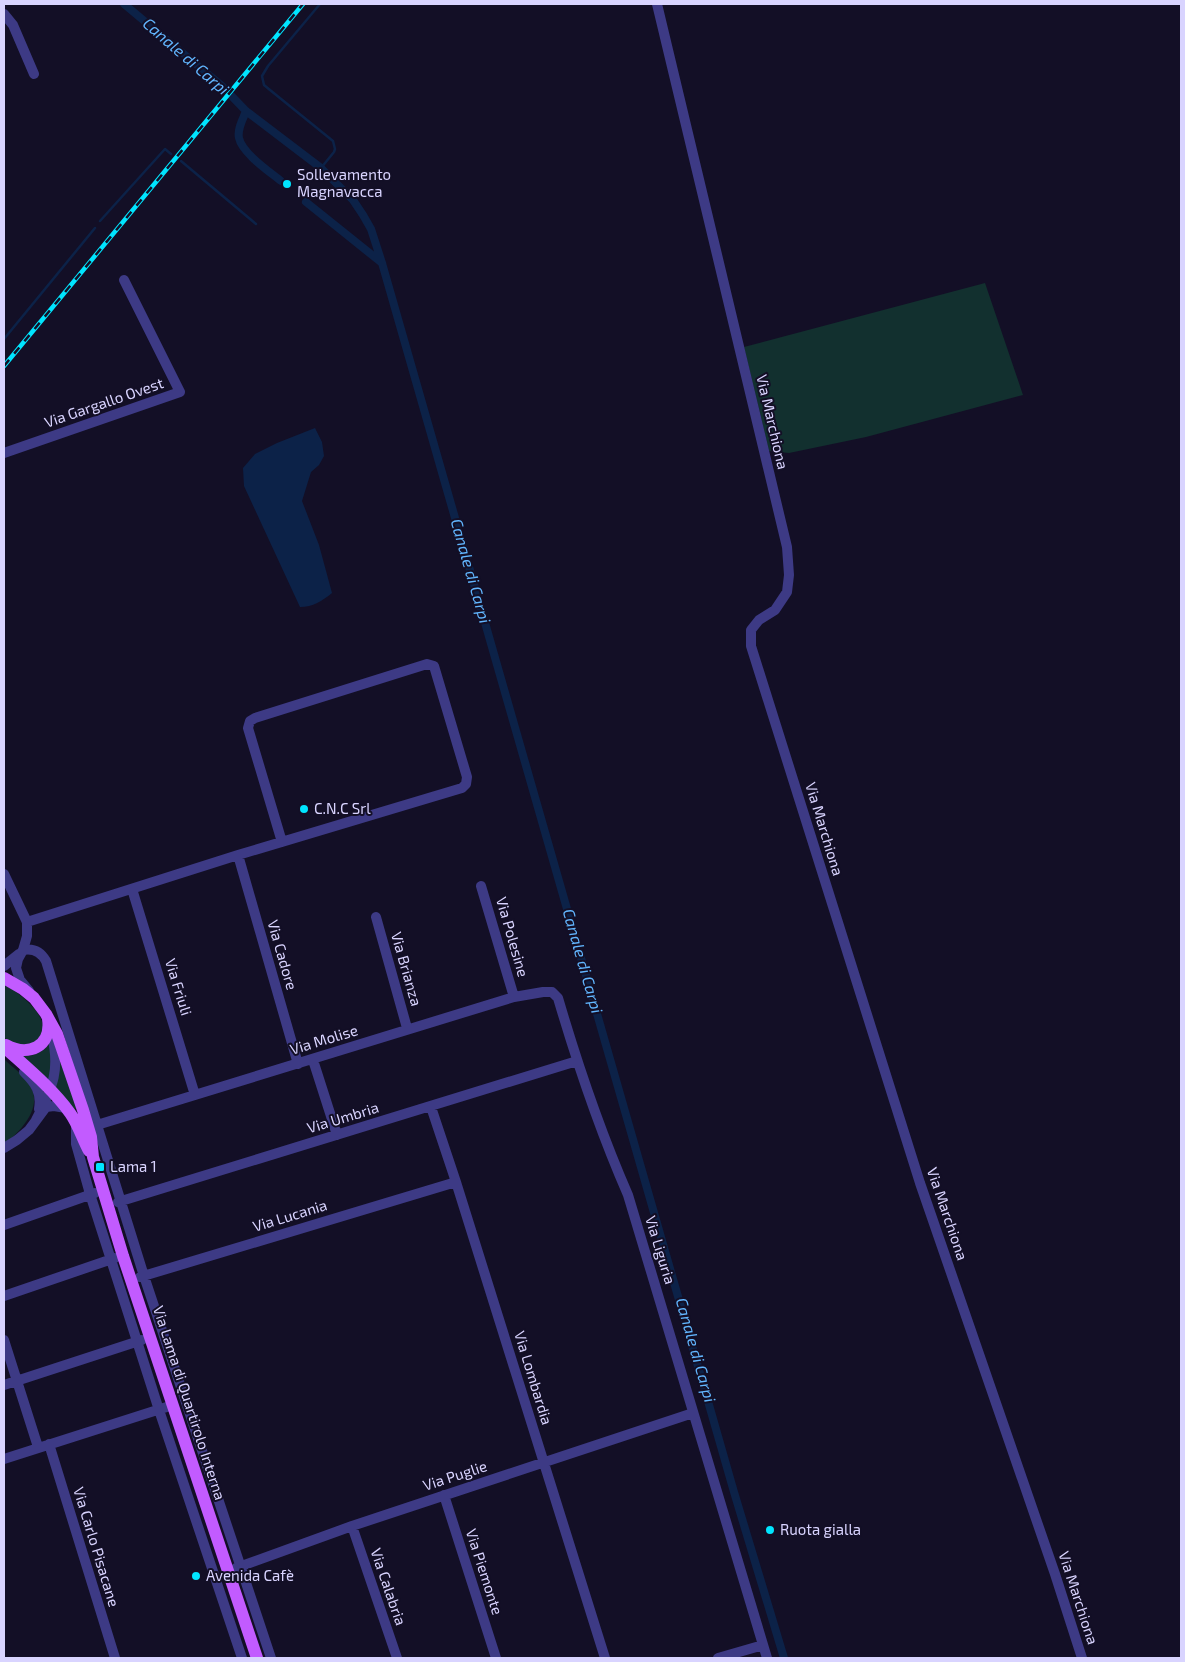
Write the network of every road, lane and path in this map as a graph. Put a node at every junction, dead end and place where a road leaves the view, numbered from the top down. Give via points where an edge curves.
1 (657, 4) edge
2 (4, 14) edge
3 (34, 74) dead end
4 (124, 280) dead end
5 (4, 453) edge
6 (282, 842) junction
7 (238, 855) junction
8 (4, 874) edge
9 (481, 886) dead end
10 (132, 889) junction
11 (376, 917) dead end
12 (27, 922) junction
13 (22, 952) junction
14 (4, 966) edge
15 (4, 978) edge
16 (514, 997) junction
17 (34, 998) junction
18 (558, 998) joint
19 (47, 1017) junction
20 (408, 1028) junction
21 (4, 1047) edge
22 (312, 1060) junction
23 (576, 1061) junction
24 (298, 1064) junction
25 (51, 1091) junction
26 (195, 1095) junction
27 (431, 1107) junction
28 (66, 1108) junction
29 (36, 1120) junction
30 (76, 1124) junction
31 (97, 1125) junction
32 (337, 1135) junction
33 (4, 1148) edge
34 (93, 1157) junction
35 (456, 1182) junction
36 (103, 1190) junction
37 (90, 1194) junction
38 (120, 1202) junction
39 (4, 1226) edge
40 (123, 1256) junction
41 (110, 1260) junction
42 (144, 1276) junction
43 (132, 1280) junction
44 (4, 1296) edge
45 (4, 1340) edge
46 (144, 1340) junction
47 (17, 1381) junction
48 (4, 1385) edge
49 (173, 1405) junction
50 (159, 1410) junction
51 (693, 1413) junction
52 (49, 1444) junction
53 (38, 1447) junction
54 (4, 1459) edge
55 (544, 1462) junction
56 (444, 1495) junction
57 (212, 1523) junction
58 (352, 1526) junction
59 (204, 1540) junction
60 (241, 1566) junction
61 (228, 1571) junction
62 (763, 1645) junction
63 (255, 1654) edge
64 (238, 1657) edge
65 (115, 1658) edge
66 (271, 1658) edge
67 (397, 1658) edge
68 (496, 1658) edge
69 (605, 1658) edge
70 (718, 1658) edge
71 (767, 1658) edge
72 (1082, 1658) edge

1 - 72 street, Via Marchiona via 786,548 787,592 775,610 751,630 751,646 920,1183
2 - 3 street
4 - 5 street, Via Gargallo Ovest via 180,392
6 - 6 street via 462,788 466,784 467,777 434,666 427,664 250,721 248,728
6 - 7 street
7 - 10 street
7 - 24 street, Via Cadore
8 - 12 street
9 - 16 street, Via Polesine
10 - 12 street
10 - 26 street, Via Friuli
11 - 20 street, Via Brianza
12 - 13 street
13 - 14 street
13 - 17 street via 16,962 17,972
13 - 31 street via 29,949 38,952 46,961
15 - 17 main road
16 - 18 street, Via Molise via 552,992
16 - 20 street, Via Molise
17 - 19 main road, Via Lama di Quartirolo Interna
18 - 23 street, Via Liguria
19 - 21 main road via 48,1033 39,1046 23,1051
19 - 25 street via 56,1054
19 - 34 main road, Via Lama di Quartirolo Interna via 57,1034 83,1110
20 - 22 street, Via Molise
21 - 25 main road, Via Lama di Quartirolo Interna
21 - 29 street via 38,1089 40,1101
22 - 24 street, Via Molise
22 - 32 street
23 - 27 street, Via Umbria
23 - 51 street, Via Liguria via 604,1142 628,1196
24 - 26 street, Via Molise
25 - 28 main road, Via Lama di Quartirolo Interna
25 - 29 street
26 - 31 street, Via Molise
27 - 32 street, Via Umbria
27 - 35 street, Via Lombardia
28 - 29 street via 48,1107
28 - 30 main road, Via Lama di Quartirolo Interna
29 - 33 street via 29,1130
30 - 34 main road, Via Lama di Quartirolo Interna
30 - 37 street via 76,1144
31 - 38 street
32 - 38 street, Via Umbria
34 - 36 main road, Via Lama di Quartirolo Interna
35 - 42 street, Via Lucania
35 - 55 street, Via Lombardia
36 - 37 street
36 - 40 main road, Via Lama di Quartirolo Interna
37 - 39 street
37 - 41 street
38 - 42 street
40 - 41 street
40 - 43 main road, Via Lama di Quartirolo Interna
41 - 44 street
41 - 46 street
42 - 43 street, Via Lucania
42 - 60 street
43 - 46 main road, Via Lama di Quartirolo Interna
45 - 47 street
46 - 47 street
46 - 49 main road, Via Lama di Quartirolo Interna
46 - 50 street
47 - 48 street
47 - 53 street
49 - 50 street
49 - 57 main road, Via Lama di Quartirolo Interna
50 - 52 street
50 - 59 street
51 - 55 street, Via Puglie
51 - 62 street, Via Liguria
52 - 53 street
52 - 65 street, Via Carlo Pisacane
53 - 54 street
55 - 56 street, Via Puglie
55 - 69 street, Via Lombardia
56 - 58 street, Via Puglie
56 - 68 street, Via Piemonte
57 - 59 street
57 - 61 main road, Via Lama di Quartirolo Interna
58 - 60 street, Via Puglie
58 - 67 street, Via Calabria
59 - 64 street
60 - 61 street, Via Puglie
60 - 66 street
61 - 63 main road, Via Lama di Quartirolo Interna
62 - 70 street
62 - 71 street, Via Liguria
63 - 64 street

